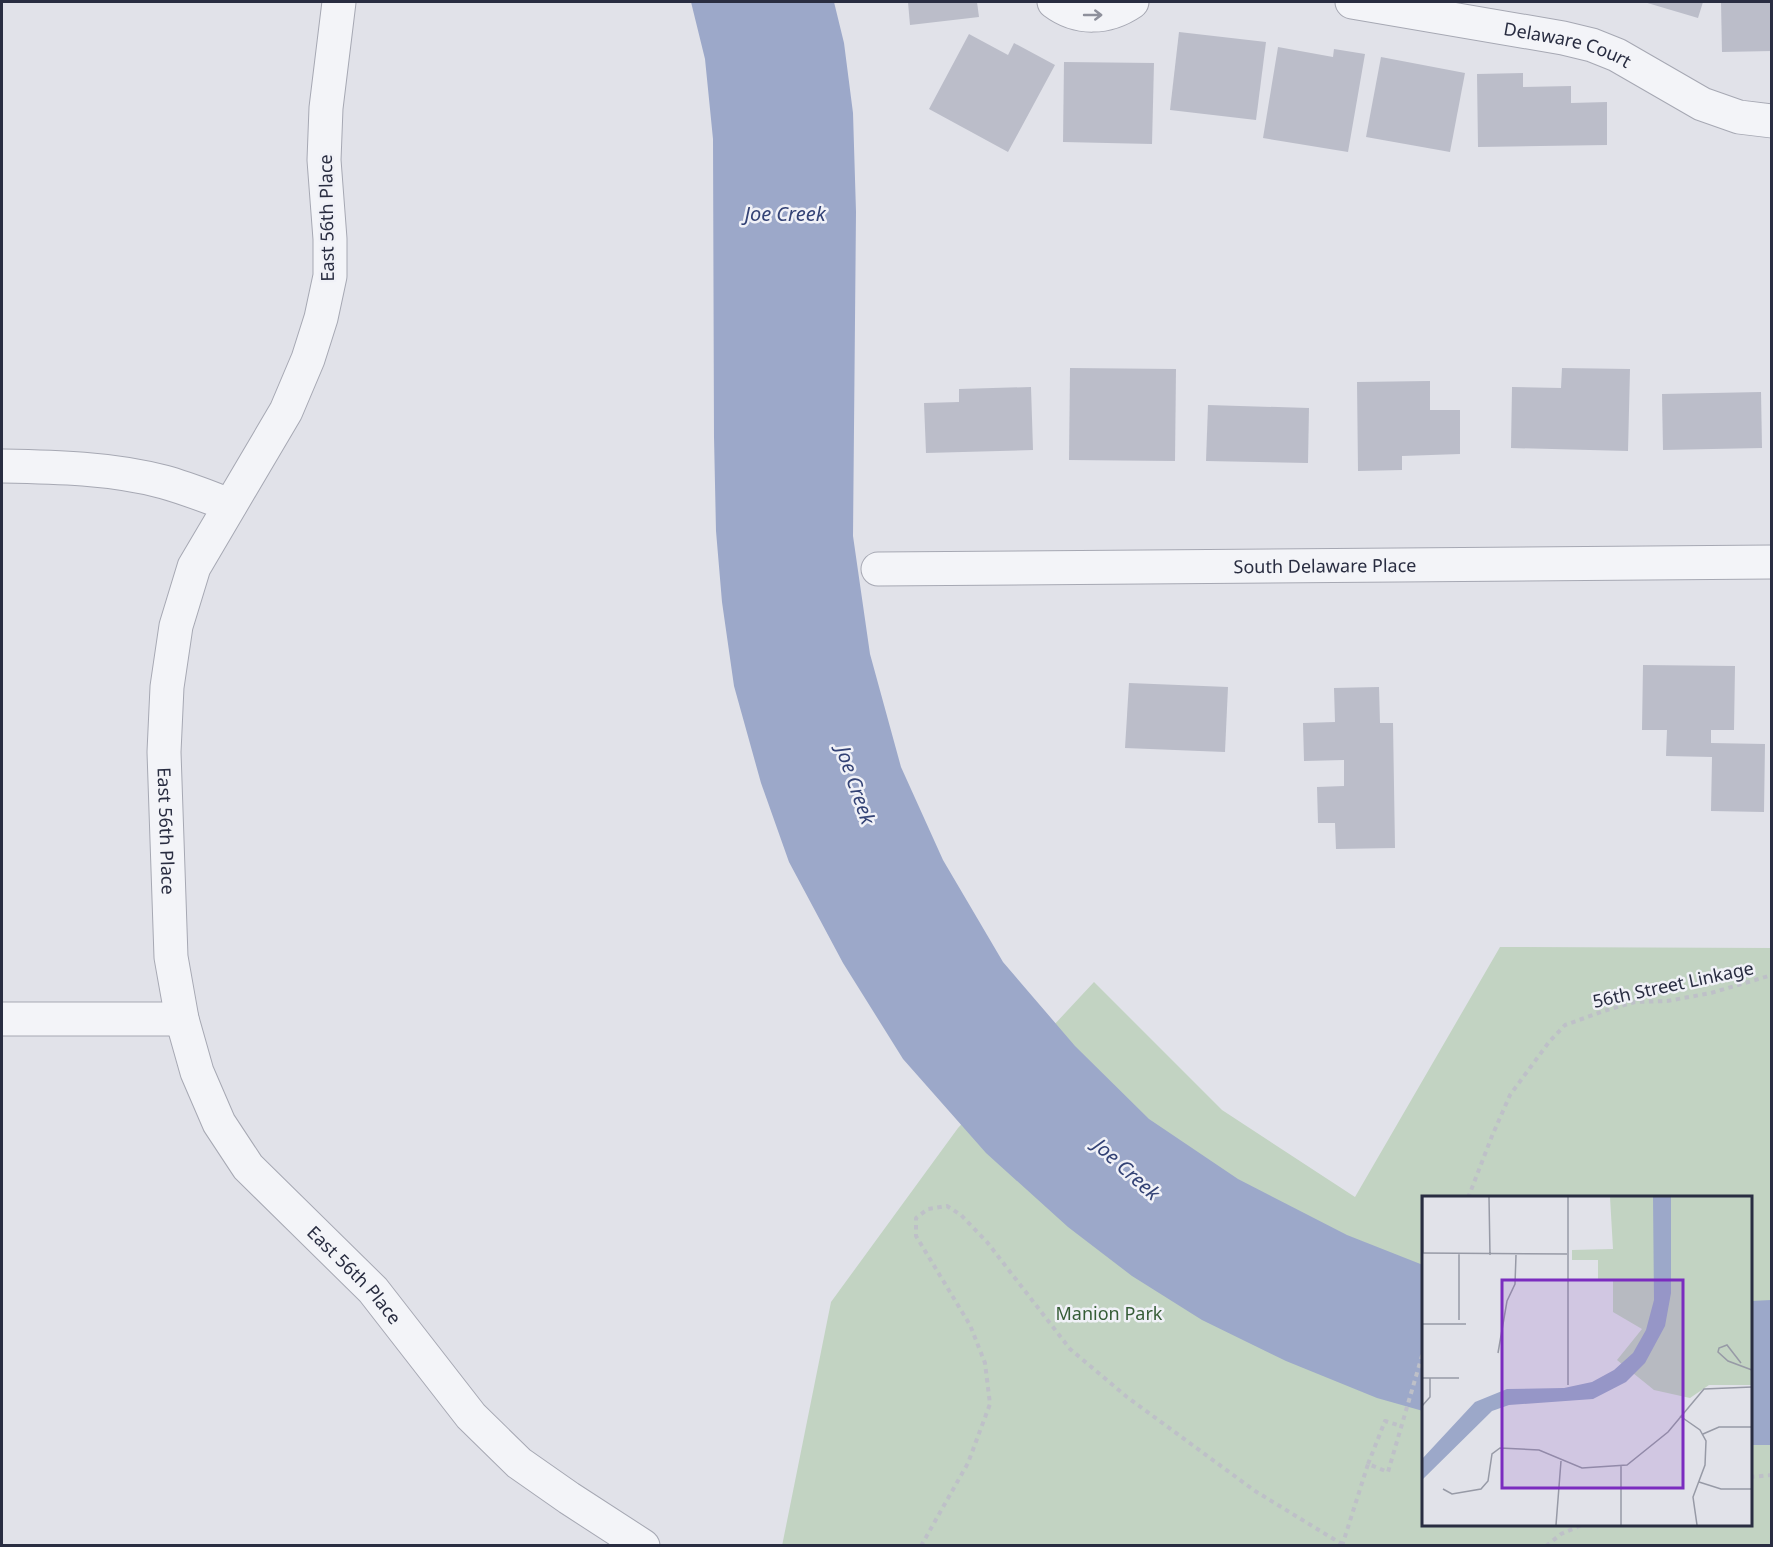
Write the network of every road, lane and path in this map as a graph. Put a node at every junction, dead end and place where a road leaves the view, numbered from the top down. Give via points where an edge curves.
1 (339, 2) edge
2 (1054, 2) edge
3 (1132, 2) edge
4 (1352, 2) edge
5 (1772, 121) edge
6 (2, 466) edge
7 (230, 505) junction
8 (1772, 562) edge
9 (878, 569) dead end
10 (1772, 975) edge
11 (2, 1019) edge
12 (182, 1019) junction
13 (1468, 1196) edge
14 (1422, 1356) edge
15 (1401, 1426) junction
16 (1368, 1464) junction
17 (1772, 1475) edge
18 (1752, 1477) edge
19 (1579, 1526) edge
20 (603, 1535) edge
21 (643, 1545) edge
22 (921, 1545) edge
23 (1343, 1545) edge
24 (1546, 1545) edge

1 - 7 street, East 56th Place via 326,108 324,160 330,276 324,308 286,411
2 -> 3 street via 1089,16 1112,13
4 - 5 street, Delaware Court via 1592,45 1617,55 1702,104 1739,117
6 - 7 street via 117,473 163,482
7 - 12 street, East 56th Place via 194,567 176,626 167,687 164,752 171,957
8 - 9 street, South Delaware Place
10 - 13 path, 56th Street Linkage via 1711,993 1635,1002 1565,1025 1510,1095
11 - 12 street
12 - 20 street, East 56th Place via 197,1072 219,1123 248,1167 373,1290 471,1416
14 - 15 path
15 - 16 path via 1384,1421
15 - 16 path via 1388,1472
16 - 23 path
17 - 18 path
19 - 24 path
20 - 21 street, East 56th Place
22 - 23 path via 968,1463 990,1404 985,1363 970,1325 916,1236 916,1218 928,1209 947,1206 987,1242 1070,1349 1127,1397 1255,1491

